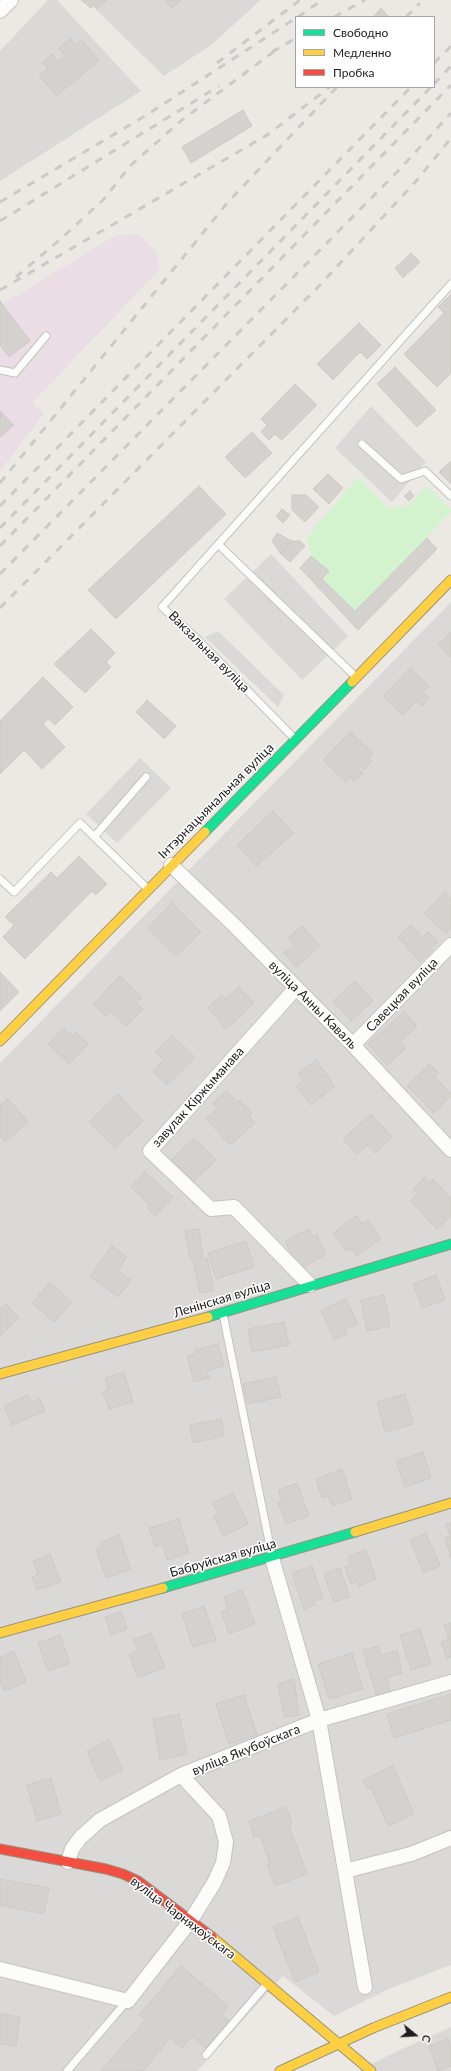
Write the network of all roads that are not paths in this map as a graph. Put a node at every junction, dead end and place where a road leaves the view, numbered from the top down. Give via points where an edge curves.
1 (11, 0) edge
2 (0, 11) edge
3 (451, 284) edge
4 (46, 336) dead end
5 (0, 370) edge
6 (362, 444) dead end
7 (451, 496) edge
8 (218, 545) junction
9 (451, 580) edge
10 (356, 677) junction
11 (295, 740) junction
12 (146, 776) dead end
13 (94, 837) junction
14 (171, 865) junction
15 (0, 879) edge
16 (148, 889) junction
17 (451, 944) edge
18 (296, 988) junction
19 (0, 1041) edge
20 (353, 1045) junction
21 (451, 1150) edge
22 (451, 1244) edge
23 (310, 1285) junction
24 (223, 1313) junction
25 (0, 1374) edge
26 (451, 1503) edge
27 (272, 1558) junction
28 (0, 1633) edge
29 (451, 1682) edge
30 (319, 1720) junction
31 (181, 1775) junction
32 (451, 1838) edge
33 (0, 1849) edge
34 (68, 1862) junction
35 (345, 1871) junction
36 (191, 1920) junction
37 (0, 1969) edge
38 (267, 1983) junction
39 (365, 1986) dead end
40 (451, 1997) edge
41 (128, 2000) junction
42 (340, 2043) junction
43 (206, 2055) dead end
44 (67, 2071) edge
45 (280, 2071) edge
46 (371, 2071) edge

1 - 2 street
3 - 8 lane
4 - 5 lane via 15,373
6 - 7 lane via 401,479 424,471
8 - 10 lane
8 - 11 lane, Вакзальная вуліца via 162,607 195,637
9 - 10 street, Інтэрнацыянальная вуліца
10 - 11 street, Інтэрнацыянальная вуліца
11 - 14 street, Інтэрнацыянальная вуліца
12 - 13 lane
13 - 15 lane via 80,823 14,892
13 - 16 lane
14 - 16 street, Інтэрнацыянальная вуліца
14 - 18 street, вуліца Анны Каваль
16 - 19 street, Інтэрнацыянальная вуліца
17 - 20 street, Савецкая вуліца
18 - 20 street, вуліца Анны Каваль
18 - 23 street, завулак Кіржыманава via 150,1151 211,1209 234,1206
20 - 21 street, вуліца Анны Каваль
22 - 23 street, Ленінская вуліца
23 - 24 street, Ленінская вуліца
24 - 25 street, Ленінская вуліца
24 - 27 lane
26 - 27 street, Бабруйская вуліца
27 - 28 street, Бабруйская вуліца
27 - 30 street
29 - 30 street, вуліца Якубоўскага
30 - 31 street, вуліца Якубоўскага
30 - 35 street
31 - 34 street, вуліца Якубоўскага via 100,1820 80,1838 72,1849
31 - 36 street via 219,1816 226,1842 223,1863
32 - 35 street via 411,1854
33 - 34 street, вуліца Чарняхоўскага
34 - 36 street, вуліца Чарняхоўскага via 123,1874 138,1881
35 - 39 street
36 - 38 street, вуліца Чарняхоўскага
36 - 41 street
37 - 41 street
38 - 42 street, вуліца Чарняхоўскага
38 - 43 lane
40 - 42 street
41 - 44 lane
42 - 45 street
42 - 46 street, вуліца Чарняхоўскага

